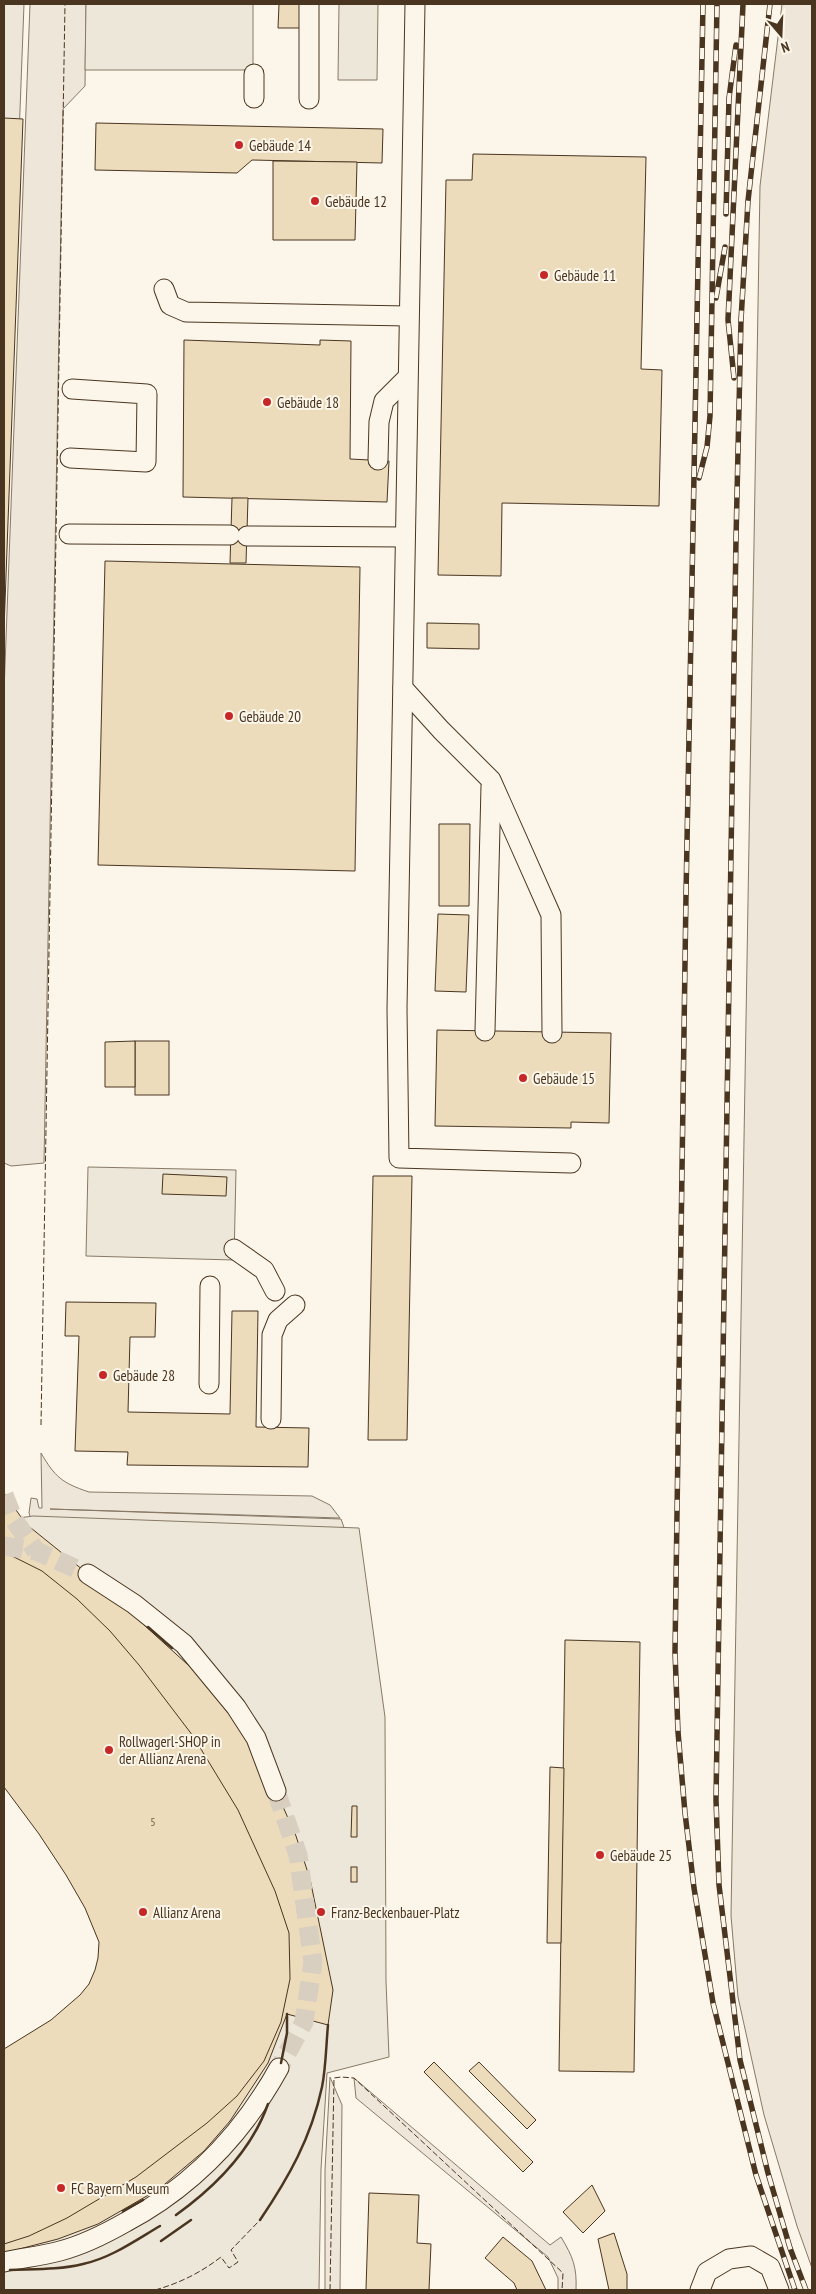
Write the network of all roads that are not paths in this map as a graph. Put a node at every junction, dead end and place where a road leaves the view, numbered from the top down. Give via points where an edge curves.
1 (309, 4) edge
2 (415, 4) edge
3 (254, 74) dead end
4 (254, 98) dead end
5 (308, 98) dead end
6 (164, 289) dead end
7 (408, 316) junction
8 (407, 378) junction
9 (72, 389) dead end
10 (70, 458) dead end
11 (378, 460) dead end
12 (69, 534) dead end
13 (405, 537) junction
14 (403, 688) junction
15 (491, 780) junction
16 (485, 1031) dead end
17 (552, 1033) dead end
18 (571, 1163) dead end
19 (234, 1248) dead end
20 (210, 1286) dead end
21 (274, 1291) dead end
22 (294, 1305) dead end
23 (209, 1384) dead end
24 (270, 1419) dead end
25 (88, 1574) tunnel mouth
26 (276, 1792) tunnel mouth
27 (280, 2068) tunnel mouth
28 (4, 2262) edge
29 (700, 2290) edge
30 (779, 2290) edge

1 - 5 lane
2 - 7 lane
3 - 4 lane
6 - 7 lane via 170,305 186,312
7 - 8 lane
8 - 11 lane via 384,401 379,422
8 - 13 lane
9 - 10 lane via 147,394 146,462
12 - 13 lane
13 - 14 lane
14 - 15 lane
14 - 18 lane via 397,1009 399,1158
15 - 16 lane
15 - 17 lane via 550,915
19 - 21 lane via 264,1270
20 - 23 lane
22 - 24 lane via 278,1320 272,1335
25 - 26 lane via 134,1604 184,1644 236,1707 256,1738
27 - 28 lane via 265,2094 222,2150 173,2194 104,2235 61,2251
29 - 30 lane via 707,2272 729,2259 751,2256 770,2267

